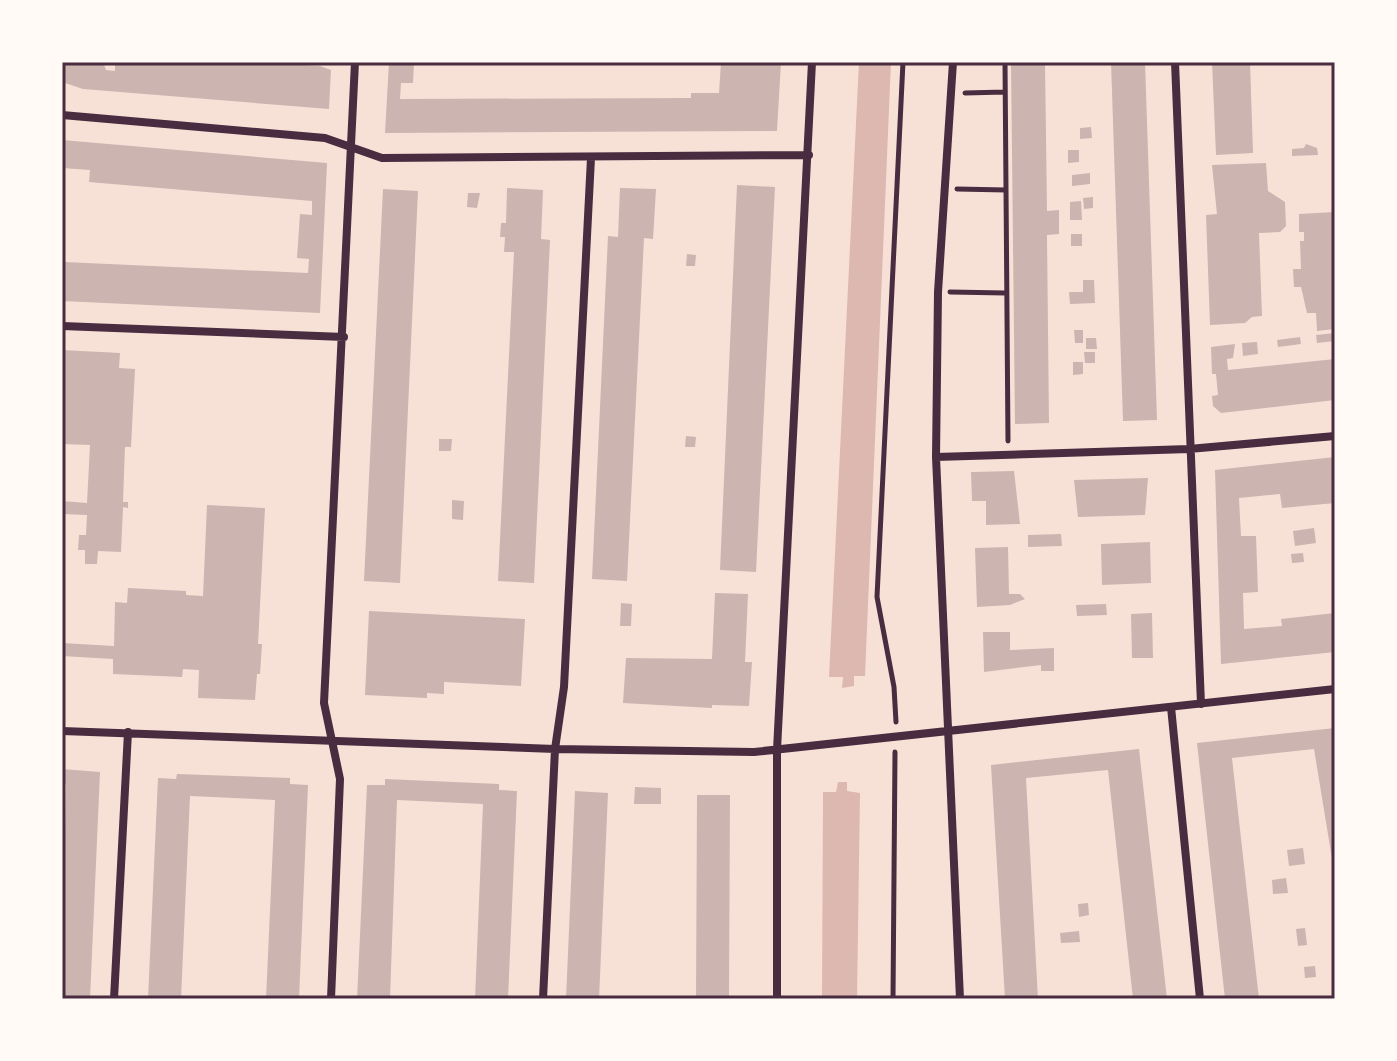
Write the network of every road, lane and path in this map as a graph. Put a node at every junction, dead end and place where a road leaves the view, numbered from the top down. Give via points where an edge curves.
1 (355, 62) edge
2 (812, 62) edge
3 (903, 62) edge
4 (953, 62) edge
5 (1005, 62) edge
6 (1175, 62) edge
7 (1005, 92) junction
8 (952, 93) junction
9 (62, 115) edge
10 (353, 149) junction
11 (809, 155) junction
12 (591, 158) junction
13 (944, 189) junction
14 (1006, 190) junction
15 (938, 292) junction
16 (1005, 293) junction
17 (62, 326) edge
18 (344, 337) junction
19 (1335, 436) edge
20 (1189, 449) junction
21 (936, 457) junction
22 (1009, 457) junction
23 (1335, 689) edge
24 (1201, 704) junction
25 (1171, 707) junction
26 (62, 731) edge
27 (128, 732) junction
28 (947, 732) junction
29 (896, 738) junction
30 (333, 740) junction
31 (555, 749) junction
32 (777, 750) junction
33 (114, 999) edge
34 (331, 999) edge
35 (543, 999) edge
36 (777, 999) edge
37 (893, 999) edge
38 (960, 999) edge
39 (1200, 999) edge

1 - 10 street
2 - 11 street
3 - 29 path via 877,597 894,687
4 - 8 street
5 - 7 path
6 - 20 street
7 - 8 path
7 - 14 path
8 - 13 street
9 - 10 street via 325,138
10 - 12 street via 382,158
10 - 18 street
11 - 12 street
11 - 32 street
12 - 31 street via 564,687
13 - 14 path
13 - 15 street
14 - 16 path
15 - 16 path
15 - 21 street
16 - 22 path
17 - 18 street
18 - 30 street via 324,703
19 - 20 street
20 - 22 street
20 - 24 street
21 - 22 street
21 - 28 street
23 - 24 street
24 - 25 street
25 - 28 street
25 - 39 street
26 - 27 street
27 - 30 street
27 - 33 street
28 - 29 street
28 - 38 street
29 - 32 street
29 - 37 path
30 - 31 street
30 - 34 street via 340,779
31 - 32 street
31 - 35 street
32 - 36 street

